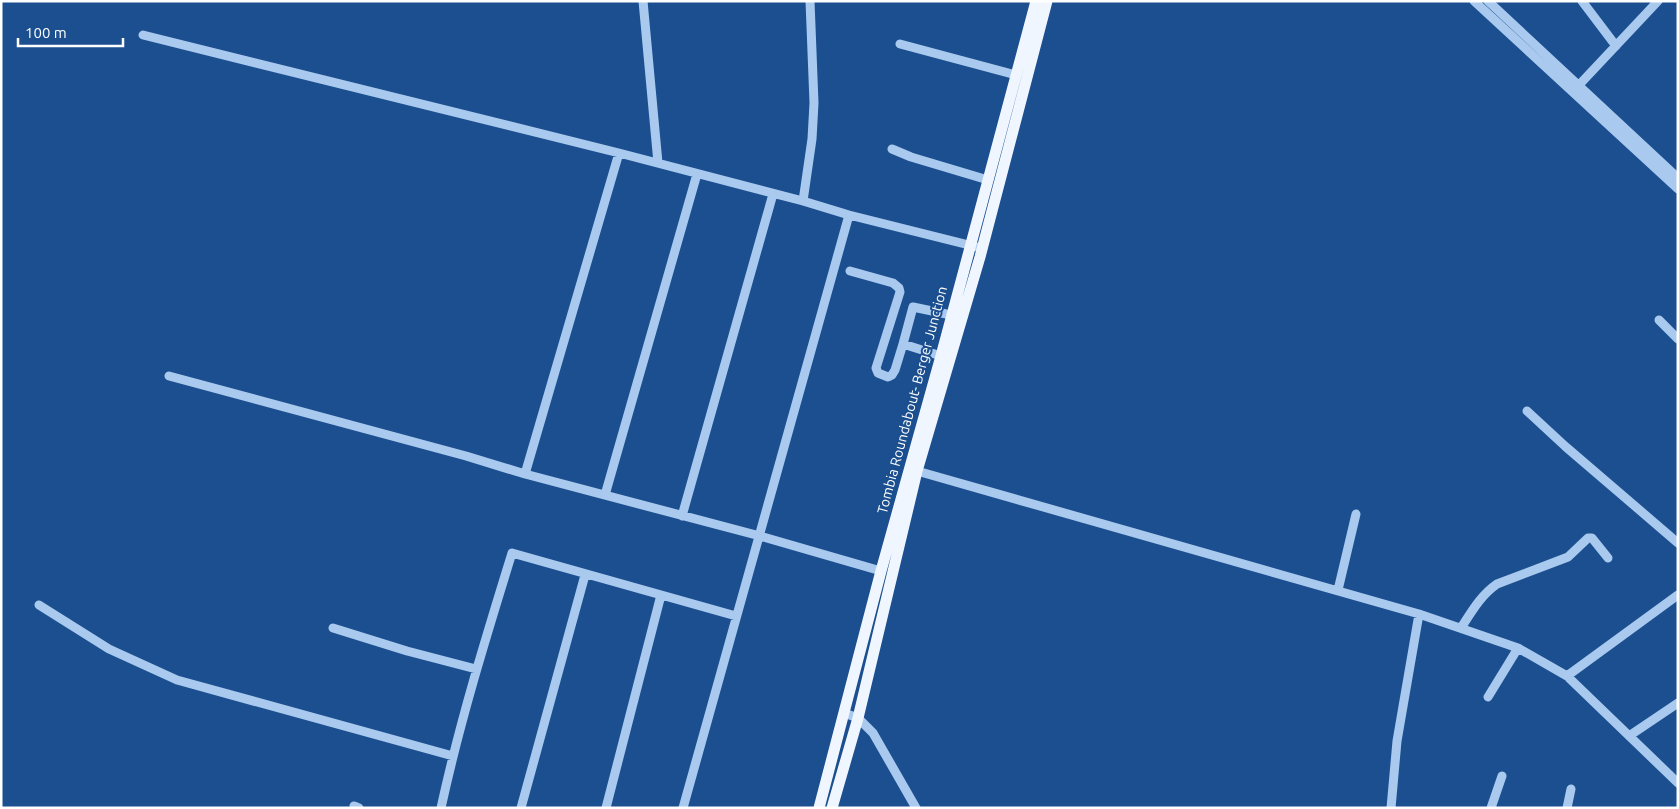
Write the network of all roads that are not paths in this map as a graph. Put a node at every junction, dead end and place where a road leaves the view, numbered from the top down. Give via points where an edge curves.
1 (642, 1) edge
2 (810, 1) edge
3 (1036, 1) edge
4 (1047, 1) edge
5 (1474, 1) edge
6 (1488, 1) edge
7 (1582, 1) edge
8 (1658, 1) edge
9 (143, 34) dead end
10 (900, 44) dead end
11 (1616, 46) junction
12 (1016, 75) junction
13 (1579, 85) junction
14 (892, 149) dead end
15 (619, 153) junction
16 (658, 163) junction
17 (697, 174) junction
18 (1678, 178) edge
19 (988, 180) junction
20 (1678, 189) edge
21 (773, 194) junction
22 (803, 201) junction
23 (849, 215) junction
24 (970, 244) junction
25 (982, 248) junction
26 (850, 271) dead end
27 (900, 292) junction
28 (913, 307) junction
29 (951, 315) junction
30 (1659, 320) dead end
31 (1678, 339) edge
32 (902, 344) junction
33 (941, 356) junction
34 (169, 376) dead end
35 (1527, 411) dead end
36 (917, 471) junction
37 (525, 474) junction
38 (605, 495) junction
39 (1356, 514) dead end
40 (682, 516) junction
41 (760, 536) junction
42 (1678, 543) edge
43 (1608, 558) dead end
44 (881, 571) junction
45 (585, 575) junction
46 (1338, 590) junction
47 (662, 595) junction
48 (1678, 595) edge
49 (39, 605) dead end
50 (1419, 614) junction
51 (736, 616) junction
52 (333, 628) dead end
53 (1461, 628) junction
54 (1518, 648) junction
55 (476, 669) junction
56 (1567, 676) junction
57 (1488, 697) dead end
58 (1678, 703) edge
59 (844, 713) junction
60 (858, 718) junction
61 (1629, 736) junction
62 (453, 756) junction
63 (1502, 776) dead end
64 (1678, 783) edge
65 (1571, 789) dead end
66 (441, 808) edge
67 (521, 808) edge
68 (606, 808) edge
69 (683, 808) edge
70 (819, 808) edge
71 (832, 808) edge
72 (916, 808) edge
73 (1391, 808) edge
74 (1491, 808) edge
75 (1567, 808) edge

1 - 16 street
2 - 22 street via 814,103
3 - 12 main road, Tombia Roundabout- Berger Junction
4 - 25 main road, Tombia Roundabout- Berger Junction
5 - 20 street
6 - 13 street
7 - 11 street
8 - 11 street
9 - 15 street
10 - 12 street
11 - 13 street
12 - 19 main road, Tombia Roundabout- Berger Junction
13 - 18 street
14 - 19 street
15 - 16 street
15 - 37 street
16 - 17 street
17 - 21 street
17 - 38 street
19 - 24 main road, Tombia Roundabout- Berger Junction
21 - 22 street
21 - 40 street
22 - 23 street
23 - 24 street
23 - 41 street
24 - 25 street
24 - 29 main road, Tombia Roundabout- Berger Junction
25 - 36 main road, Tombia Roundabout- Berger Junction
26 - 27 street via 893,283
27 - 28 street
27 - 32 street via 876,368 878,373 888,377 892,374
28 - 29 street
28 - 32 street
29 - 33 main road, Tombia Roundabout- Berger Junction
30 - 31 street
32 - 33 street
33 - 44 main road, Tombia Roundabout- Berger Junction
34 - 37 street
35 - 42 street
36 - 46 street
36 - 60 main road, Tombia Roundabout- Berger Junction
37 - 38 street
38 - 40 street
39 - 46 street
40 - 41 street
41 - 44 street
41 - 51 street
43 - 53 street via 1592,538 1588,538 1568,557 1490,588
44 - 59 main road, Tombia Roundabout- Berger Junction
45 - 47 street
45 - 55 street via 512,553
45 - 67 street
46 - 50 street
47 - 51 street
47 - 68 street
48 - 56 street
49 - 62 street via 109,649 177,680
50 - 53 street
50 - 73 street via 1397,741
51 - 69 street
52 - 55 street
53 - 54 street
54 - 56 street
54 - 57 street
55 - 62 street
56 - 61 street
58 - 61 street
59 - 60 street
59 - 70 main road, Tombia Roundabout- Berger Junction
60 - 71 main road, Tombia Roundabout- Berger Junction
60 - 72 street via 873,733
61 - 64 street
62 - 66 street
63 - 74 street
65 - 75 street

